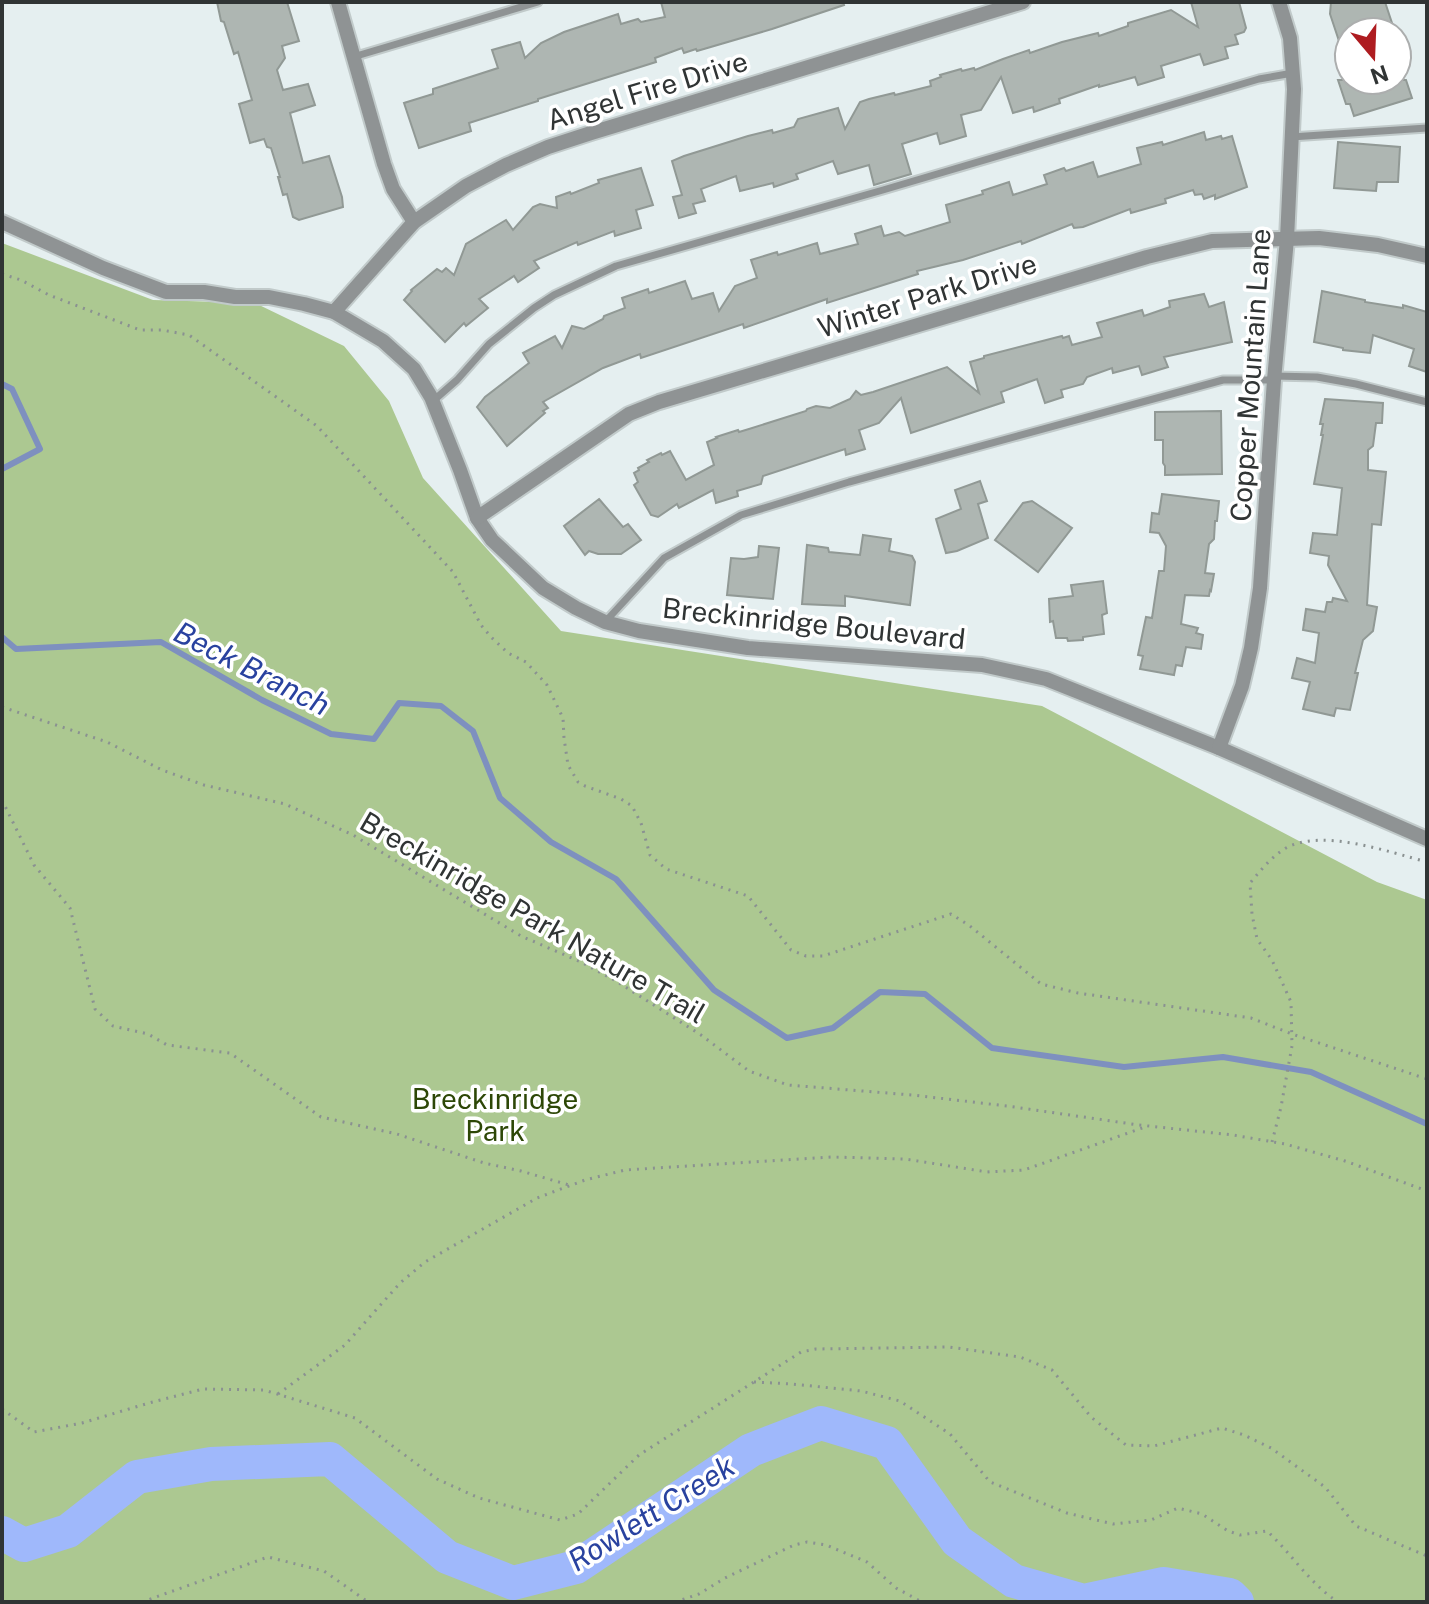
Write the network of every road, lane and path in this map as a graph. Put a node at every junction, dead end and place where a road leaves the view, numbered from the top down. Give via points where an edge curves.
1 (338, 2) edge
2 (538, 2) edge
3 (1023, 2) edge
4 (1279, 2) edge
5 (353, 57) junction
6 (1293, 73) junction
7 (1427, 128) edge
8 (1291, 137) junction
9 (2, 222) edge
10 (414, 222) junction
11 (1287, 239) junction
12 (1427, 256) edge
13 (2, 274) edge
14 (334, 312) junction
15 (1274, 378) junction
16 (433, 402) junction
17 (1427, 402) edge
18 (477, 518) junction
19 (605, 622) junction
20 (2, 707) edge
21 (1219, 748) junction
22 (2, 800) edge
23 (1427, 839) edge
24 (1427, 862) edge
25 (1292, 1034) junction
26 (1427, 1079) edge
27 (1148, 1126) junction
28 (1272, 1142) junction
29 (570, 1186) junction
30 (1427, 1191) edge
31 (754, 1382) junction
32 (277, 1395) junction
33 (2, 1409) edge
34 (1427, 1556) edge
35 (142, 1602) edge
36 (368, 1602) edge
37 (675, 1602) edge
38 (922, 1602) edge
39 (1338, 1602) edge

1 - 5 street
2 - 5 lane
3 - 10 street, Angel Fire Drive via 548,147 480,179
4 - 6 street, Copper Mountain Lane
5 - 10 street via 393,189
6 - 8 street, Copper Mountain Lane
6 - 16 lane via 616,266 534,308 489,344
7 - 8 lane
8 - 11 street, Copper Mountain Lane
9 - 14 street, Breckinridge Boulevard via 166,292 269,297
10 - 14 street, Angel Fire Drive
11 - 12 street, Winter Park Drive via 1378,245
11 - 15 street, Copper Mountain Lane
11 - 18 street, Winter Park Drive via 1212,241 1147,257 659,402 619,420
13 - 25 path via 140,330 189,335 317,426 453,572 491,637 547,685 563,718 568,765 578,782 632,806 650,855 666,869 748,896 791,950 823,956 951,914 1041,984 1251,1018
14 - 16 street, Breckinridge Boulevard via 383,341 414,369
15 - 17 lane via 1317,377
15 - 19 lane via 1223,380 741,515 664,558
15 - 21 street, Copper Mountain Lane via 1260,588 1242,686
16 - 18 street, Breckinridge Boulevard
18 - 19 street, Breckinridge Boulevard via 492,540 543,588
19 - 21 street, Breckinridge Boulevard via 748,648 1014,670
20 - 27 path, Breckinridge Park Nature Trail via 107,742 204,785 285,804 353,835 521,936 616,981 749,1071 788,1085 912,1095
21 - 23 street, Breckinridge Boulevard
22 - 29 path via 34,865 70,908 95,1009 113,1026 148,1034 167,1045 230,1053 321,1117
24 - 25 path via 1312,839 1287,848 1250,883 1257,939 1291,1002
25 - 26 path
25 - 28 path
27 - 28 path, Breckinridge Park Nature Trail
27 - 29 path via 1024,1170 987,1172 905,1159 832,1157 625,1170
28 - 30 path, Breckinridge Park Nature Trail
29 - 32 path via 537,1198 425,1262 345,1345
31 - 32 path via 639,1455 578,1514 560,1520 479,1498 437,1479 355,1418
31 - 34 path via 801,1352 816,1349 949,1347 1020,1357 1052,1370 1091,1417 1126,1445 1154,1446 1222,1428 1244,1435 1325,1487 1356,1526
31 - 39 path via 861,1391 900,1401 950,1434 990,1482 1067,1513 1113,1524 1151,1520 1178,1508 1202,1514 1240,1535 1267,1531
32 - 33 path via 203,1389 34,1432
35 - 36 path via 268,1557 324,1571
37 - 38 path via 807,1542 867,1562

